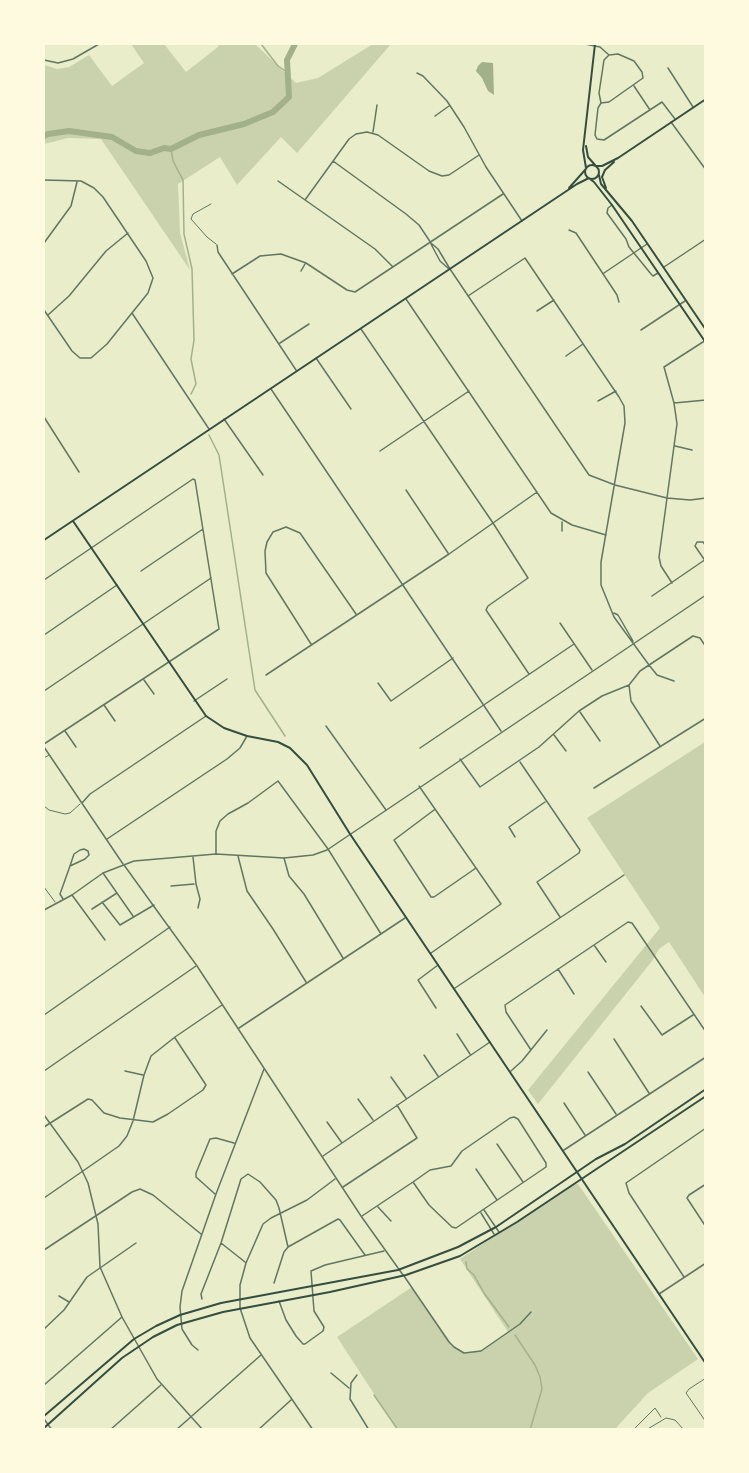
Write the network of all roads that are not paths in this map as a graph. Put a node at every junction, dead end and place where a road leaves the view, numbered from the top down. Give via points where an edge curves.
1 (99, 44) edge
2 (585, 44) edge
3 (595, 44) edge
4 (609, 55) junction
5 (44, 60) edge
6 (668, 68) dead end
7 (417, 73) dead end
8 (634, 86) junction
9 (705, 99) edge
10 (601, 103) junction
11 (377, 105) dead end
12 (450, 105) junction
13 (693, 107) junction
14 (650, 110) junction
15 (435, 116) dead end
16 (675, 119) junction
17 (671, 122) junction
18 (373, 133) junction
19 (585, 144) junction
20 (479, 155) junction
21 (618, 158) junction
22 (333, 161) junction
23 (595, 165) junction
24 (586, 169) junction
25 (605, 170) junction
26 (705, 170) edge
27 (599, 175) junction
28 (589, 179) junction
29 (44, 180) edge
30 (78, 181) junction
31 (278, 181) dead end
32 (567, 191) junction
33 (610, 193) junction
34 (504, 194) junction
35 (305, 200) junction
36 (211, 204) dead end
37 (612, 205) junction
38 (522, 221) junction
39 (568, 230) dead end
40 (128, 233) junction
41 (705, 239) edge
42 (44, 243) edge
43 (431, 243) junction
44 (217, 244) joint
45 (647, 244) junction
46 (641, 248) junction
47 (634, 253) junction
48 (306, 263) junction
49 (393, 268) junction
50 (663, 268) junction
51 (450, 269) junction
52 (301, 271) dead end
53 (658, 273) junction
54 (232, 274) junction
55 (603, 274) junction
56 (468, 296) junction
57 (406, 298) junction
58 (554, 299) junction
59 (685, 301) junction
60 (619, 302) dead end
61 (680, 305) junction
62 (44, 310) edge
63 (537, 311) dead end
64 (131, 312) junction
65 (48, 315) junction
66 (309, 324) dead end
67 (361, 328) junction
68 (641, 330) dead end
69 (705, 330) edge
70 (705, 341) edge
71 (584, 343) junction
72 (279, 344) junction
73 (566, 356) dead end
74 (316, 358) junction
75 (297, 370) junction
76 (270, 388) junction
77 (469, 391) junction
78 (616, 391) junction
79 (705, 400) edge
80 (598, 401) dead end
81 (674, 403) junction
82 (351, 409) dead end
83 (44, 417) edge
84 (224, 419) junction
85 (425, 421) junction
86 (209, 429) junction
87 (674, 446) junction
88 (692, 450) dead end
89 (380, 451) dead end
90 (79, 472) dead end
91 (263, 475) dead end
92 (615, 485) junction
93 (406, 490) dead end
94 (537, 492) junction
95 (667, 498) junction
96 (705, 498) edge
97 (73, 521) junction
98 (562, 521) junction
99 (494, 523) junction
100 (204, 529) junction
101 (562, 531) dead end
102 (606, 535) junction
103 (44, 540) edge
104 (705, 546) edge
105 (92, 547) junction
106 (449, 554) junction
107 (705, 561) edge
108 (141, 571) dead end
109 (211, 578) junction
110 (44, 580) edge
111 (672, 583) junction
112 (403, 584) junction
113 (117, 585) junction
114 (705, 595) edge
115 (652, 596) dead end
116 (702, 597) junction
117 (705, 603) edge
118 (356, 615) junction
119 (560, 623) dead end
120 (143, 624) junction
121 (44, 634) edge
122 (633, 642) junction
123 (574, 644) junction
124 (311, 645) junction
125 (705, 647) edge
126 (453, 658) junction
127 (169, 662) junction
128 (649, 665) junction
129 (592, 670) junction
130 (528, 674) junction
131 (266, 675) dead end
132 (144, 679) junction
133 (227, 679) dead end
134 (674, 681) dead end
135 (378, 683) dead end
136 (629, 685) junction
137 (44, 691) edge
138 (154, 694) dead end
139 (194, 701) junction
140 (104, 705) junction
141 (484, 705) junction
142 (579, 711) junction
143 (206, 716) junction
144 (705, 717) edge
145 (115, 721) dead end
146 (326, 726) dead end
147 (65, 730) junction
148 (501, 731) junction
149 (553, 734) junction
150 (247, 736) junction
151 (600, 741) dead end
152 (44, 746) edge
153 (660, 746) junction
154 (75, 747) dead end
155 (420, 748) dead end
156 (566, 751) dead end
157 (49, 755) junction
158 (44, 758) edge
159 (460, 759) junction
160 (519, 761) junction
161 (419, 786) junction
162 (594, 788) dead end
163 (547, 801) junction
164 (82, 802) junction
165 (44, 806) edge
166 (386, 810) junction
167 (435, 810) junction
168 (350, 834) junction
169 (515, 837) dead end
170 (107, 839) junction
171 (328, 849) junction
172 (216, 855) junction
173 (193, 856) junction
174 (238, 856) junction
175 (284, 858) junction
176 (123, 864) junction
177 (70, 866) junction
178 (476, 868) junction
179 (103, 873) junction
180 (624, 875) dead end
181 (196, 884) junction
182 (171, 886) dead end
183 (44, 887) edge
184 (117, 893) junction
185 (72, 895) junction
186 (63, 900) junction
187 (102, 902) junction
188 (56, 904) junction
189 (154, 905) junction
190 (198, 908) dead end
191 (92, 909) dead end
192 (44, 910) edge
193 (133, 917) junction
194 (560, 917) junction
195 (407, 918) junction
196 (170, 927) junction
197 (381, 934) junction
198 (105, 940) dead end
199 (594, 944) junction
200 (430, 953) junction
201 (344, 958) junction
202 (606, 962) dead end
203 (438, 965) junction
204 (197, 966) junction
205 (557, 969) junction
206 (306, 983) junction
207 (454, 988) junction
208 (574, 994) dead end
209 (223, 1005) junction
210 (641, 1006) dead end
211 (436, 1008) dead end
212 (694, 1014) junction
213 (44, 1015) edge
214 (238, 1029) junction
215 (547, 1030) dead end
216 (705, 1032) edge
217 (457, 1035) dead end
218 (175, 1037) junction
219 (614, 1038) dead end
220 (490, 1042) junction
221 (531, 1050) junction
222 (470, 1054) junction
223 (424, 1055) dead end
224 (705, 1057) edge
225 (264, 1067) junction
226 (44, 1071) edge
227 (125, 1071) dead end
228 (510, 1071) junction
229 (588, 1072) dead end
230 (144, 1075) junction
231 (438, 1076) junction
232 (391, 1077) dead end
233 (705, 1089) edge
234 (650, 1094) junction
235 (705, 1096) edge
236 (358, 1099) dead end
237 (406, 1099) junction
238 (564, 1103) dead end
239 (397, 1105) junction
240 (44, 1115) edge
241 (617, 1115) junction
242 (133, 1120) junction
243 (374, 1121) junction
244 (51, 1122) junction
245 (327, 1122) dead end
246 (44, 1127) edge
247 (705, 1128) edge
248 (586, 1135) junction
249 (342, 1143) junction
250 (235, 1144) junction
251 (497, 1144) dead end
252 (563, 1150) junction
253 (322, 1157) junction
254 (476, 1169) dead end
255 (82, 1171) junction
256 (577, 1172) junction
257 (336, 1178) junction
258 (582, 1179) junction
259 (413, 1182) junction
260 (523, 1183) junction
261 (705, 1184) edge
262 (343, 1188) junction
263 (44, 1193) edge
264 (216, 1194) junction
265 (45, 1197) edge
266 (497, 1201) junction
267 (377, 1206) junction
268 (484, 1210) junction
269 (480, 1212) junction
270 (279, 1214) junction
271 (97, 1216) junction
272 (361, 1216) junction
273 (391, 1221) dead end
274 (495, 1227) junction
275 (705, 1227) edge
276 (491, 1229) junction
277 (500, 1233) junction
278 (201, 1235) junction
279 (496, 1236) junction
280 (136, 1243) dead end
281 (221, 1243) junction
282 (288, 1247) junction
283 (44, 1250) edge
284 (385, 1251) junction
285 (364, 1255) junction
286 (246, 1263) junction
287 (705, 1263) edge
288 (100, 1267) junction
289 (398, 1270) junction
290 (403, 1276) junction
291 (684, 1277) junction
292 (274, 1283) dead end
293 (312, 1286) junction
294 (313, 1295) junction
295 (658, 1295) junction
296 (59, 1296) dead end
297 (202, 1299) dead end
298 (241, 1300) junction
299 (279, 1301) junction
300 (69, 1302) junction
301 (240, 1308) junction
302 (531, 1312) dead end
303 (180, 1315) junction
304 (122, 1317) junction
305 (182, 1323) junction
306 (44, 1329) edge
307 (134, 1339) junction
308 (139, 1346) junction
309 (198, 1350) dead end
310 (261, 1355) junction
311 (705, 1364) edge
312 (331, 1373) dead end
313 (357, 1375) dead end
314 (705, 1378) edge
315 (44, 1385) edge
316 (162, 1385) junction
317 (350, 1389) junction
318 (292, 1399) junction
319 (191, 1417) junction
320 (44, 1418) edge
321 (663, 1419) junction
322 (705, 1422) edge
323 (47, 1424) junction
324 (44, 1428) edge
325 (259, 1429) edge
326 (52, 1430) edge
327 (110, 1430) edge
328 (176, 1430) edge
329 (203, 1430) edge
330 (314, 1430) edge
331 (369, 1430) edge
332 (633, 1430) edge
333 (646, 1430) edge
334 (684, 1430) edge

1 - 5 street via 73,59 58,63
2 - 3 street
3 - 4 street
3 - 19 main road
4 - 8 street via 621,54 636,63 644,76
4 - 10 street via 604,60
6 - 13 street
7 - 12 street
8 - 10 street
8 - 14 street
9 - 13 main road
10 - 14 street via 595,135 600,141
11 - 18 street
12 - 15 street
12 - 20 street
13 - 16 main road
14 - 16 street via 663,102
16 - 17 main road
17 - 21 main road
17 - 26 street
18 - 20 street via 442,176
18 - 22 street via 353,135
19 - 23 main road
19 - 24 main road
20 - 34 street
21 - 23 main road
21 - 25 main road
22 - 35 street
22 - 43 street via 414,220
23 - 24 main road
23 - 27 main road
24 - 28 main road
24 - 32 main road
25 - 27 main road
25 - 33 main road via 603,181
27 - 28 main road
27 - 33 main road
28 - 32 main road
28 - 37 main road
29 - 30 street
30 - 40 street via 98,192
30 - 42 street via 72,206
31 - 35 street
32 - 38 main road
33 - 45 main road
34 - 38 street
34 - 43 street
35 - 49 street via 375,249
36 - 44 lane via 191,219
37 - 46 main road
37 - 47 street via 607,213
38 - 51 main road
39 - 55 street via 576,233
40 - 64 street via 153,274 151,289
40 - 65 street via 106,251
41 - 50 street
43 - 49 street
43 - 51 street
43 - 51 street via 440,261
44 - 54 street
45 - 46 street
45 - 50 main road
46 - 47 street
46 - 53 main road
47 - 53 street via 651,274
47 - 55 street
48 - 49 street via 355,292
48 - 52 street
48 - 54 street via 266,255
50 - 59 main road
51 - 56 street
51 - 57 main road
53 - 61 main road
54 - 72 street
55 - 60 street
56 - 58 street via 525,258
56 - 92 street via 590,476
57 - 67 main road
57 - 77 street
58 - 63 street
58 - 71 street
59 - 61 street
59 - 69 main road
61 - 68 street
61 - 70 main road
62 - 65 street
64 - 65 street via 107,344 87,359 77,356
64 - 86 street
66 - 72 street
67 - 74 main road
67 - 85 street
70 - 81 street via 665,365
71 - 73 street
71 - 78 street
72 - 75 street
74 - 75 main road
74 - 82 street
75 - 76 main road
76 - 84 main road
76 - 112 street
77 - 85 street
77 - 94 street
78 - 80 street
78 - 92 street via 626,415
79 - 81 street
81 - 87 street
83 - 90 street
84 - 86 main road
84 - 91 street
85 - 89 street
85 - 99 street
86 - 97 main road
87 - 88 street
87 - 95 street
92 - 95 street
92 - 102 street
93 - 106 street
94 - 98 street via 551,513
94 - 99 street
95 - 96 street
95 - 111 street via 659,557
97 - 103 main road
97 - 105 main road
98 - 101 street
98 - 102 street
99 - 106 street
99 - 130 street via 528,578 486,610
100 - 105 street via 194,479
100 - 108 street
100 - 109 street
102 - 122 street via 601,585 614,617
104 - 107 street via 703,542 695,546
105 - 110 street
105 - 113 main road
106 - 112 street
107 - 111 street
109 - 120 street
109 - 127 street via 219,627
111 - 115 street
112 - 118 street
112 - 126 street
113 - 120 main road
113 - 121 street
114 - 116 street
116 - 117 street
116 - 122 street
118 - 124 street
118 - 124 street via 304,539 286,527 276,530 269,537 264,555 266,573
119 - 123 street
120 - 127 main road
120 - 137 street
122 - 128 street
122 - 129 street
123 - 129 street
123 - 130 street
124 - 131 street
125 - 128 street via 700,638 693,636
126 - 135 street via 391,701
126 - 141 street
127 - 132 street
127 - 139 main road
128 - 134 street via 657,675
128 - 136 street
129 - 148 street
130 - 141 street
132 - 138 street
132 - 140 street
133 - 139 street
136 - 142 street
136 - 153 street via 631,701
139 - 143 main road
140 - 145 street
140 - 147 street
141 - 148 street
141 - 155 street
142 - 149 street
142 - 151 street
143 - 150 main road via 219,726
143 - 164 street
144 - 153 street
146 - 166 street
147 - 152 street
147 - 154 street
148 - 159 street
149 - 156 street
149 - 160 street
150 - 168 main road via 290,748
150 - 170 street via 227,759
152 - 157 street
153 - 162 street
157 - 158 lane
157 - 164 street
159 - 160 street via 480,787
159 - 161 street
160 - 163 street
161 - 166 street
161 - 167 street
163 - 169 street via 509,827
163 - 194 street via 580,850 537,881
164 - 165 lane via 65,814
164 - 170 street
166 - 168 street
167 - 178 street
167 - 178 street via 394,840 431,897
168 - 171 street
168 - 195 main road
170 - 176 street
171 - 172 street via 278,781 220,821
171 - 175 street
171 - 197 street
172 - 173 street
172 - 174 street
173 - 176 street
173 - 181 street
174 - 175 street
174 - 206 street via 248,891
175 - 201 street via 286,870
176 - 179 street
176 - 189 street
177 - 177 street via 85,859 88,851 74,854
177 - 186 street via 60,894
178 - 200 street via 500,906
179 - 184 street
179 - 185 street
180 - 194 street
181 - 182 street
181 - 190 street
183 - 188 lane
184 - 187 street
184 - 193 street
185 - 186 street
185 - 198 street
186 - 188 street
187 - 191 street
187 - 193 street via 119,925
188 - 192 street
189 - 193 street
189 - 196 street
194 - 207 street
195 - 197 street
195 - 200 main road
196 - 204 street
196 - 213 street
197 - 201 street
199 - 202 street
199 - 205 street
199 - 212 street via 631,922
200 - 203 main road
201 - 206 street
203 - 207 main road
203 - 211 street via 418,980
204 - 209 street
204 - 226 street
205 - 208 street
205 - 221 street via 505,1005
206 - 214 street
207 - 220 main road
209 - 214 street
209 - 218 street
210 - 212 street via 662,1035
212 - 216 street
214 - 225 street
215 - 221 street
217 - 222 street
218 - 230 street via 152,1056
218 - 242 street via 206,1085 153,1122
219 - 234 street
220 - 222 street
220 - 228 main road
221 - 228 street
222 - 231 street
223 - 231 street
224 - 234 street
225 - 250 street
225 - 253 street
227 - 230 street
228 - 252 main road
229 - 241 street
230 - 242 street
231 - 237 street
232 - 237 street
233 - 256 main road
234 - 241 street
235 - 258 main road
236 - 243 street
237 - 239 street
238 - 248 street
239 - 243 street
239 - 262 street via 417,1138
240 - 244 street
241 - 248 street
242 - 244 street via 104,1113 88,1099
242 - 255 street via 119,1146
243 - 249 street
244 - 246 street
244 - 255 street
245 - 249 street
247 - 291 street via 626,1183
248 - 252 street
249 - 253 street
250 - 264 street
250 - 264 street via 210,1139 196,1173
251 - 260 street
252 - 256 main road
253 - 257 street
254 - 266 street
255 - 265 street
255 - 271 street
256 - 258 main road
256 - 274 main road
257 - 262 street
257 - 270 street via 307,1200
258 - 277 main road
258 - 295 main road
259 - 260 street via 434,1168 448,1167 478,1138 514,1117 546,1166
259 - 267 street
259 - 269 street via 452,1227
260 - 266 street
261 - 275 street via 687,1198
262 - 272 street
263 - 265 street
264 - 278 street
266 - 268 street
267 - 272 street
267 - 273 street
268 - 269 street
268 - 274 street
269 - 276 street
270 - 281 street via 276,1200 260,1182 250,1174 245,1175
270 - 282 street
270 - 286 street via 260,1228
271 - 278 street via 132,1192 144,1190
271 - 283 street
271 - 288 street
272 - 284 street
274 - 276 main road
274 - 277 street
276 - 279 street
276 - 289 main road via 458,1247
277 - 279 main road
278 - 303 street via 182,1291
279 - 290 main road via 452,1259
280 - 288 street
281 - 286 street
281 - 297 street
282 - 285 street via 338,1219
282 - 292 street
284 - 285 street
284 - 289 street
285 - 293 street via 314,1269 310,1273
286 - 298 street
287 - 291 street
288 - 300 street via 87,1277
288 - 304 street
289 - 290 street
289 - 293 main road
290 - 294 main road
290 - 302 street via 449,1342 464,1353 488,1347
291 - 295 street
293 - 294 street
293 - 298 main road
294 - 299 main road
294 - 299 street via 314,1311 324,1327 305,1344 286,1320
295 - 311 main road
296 - 300 street
298 - 301 street
298 - 303 main road
299 - 301 main road
300 - 306 street
301 - 305 main road
301 - 310 street via 250,1338
303 - 305 street
303 - 307 main road
304 - 307 street
304 - 315 street
305 - 308 main road
305 - 309 street via 182,1329
307 - 308 street
307 - 320 main road
308 - 316 street
308 - 323 main road
310 - 318 street
310 - 319 street
312 - 317 street
313 - 317 street
314 - 322 lane via 686,1393
316 - 319 street
316 - 327 street
317 - 331 street via 351,1402
318 - 325 street
318 - 330 street
319 - 328 street
319 - 329 street
320 - 323 street
321 - 332 lane via 655,1408
321 - 333 lane
321 - 334 lane via 675,1420
323 - 324 main road
323 - 326 street

